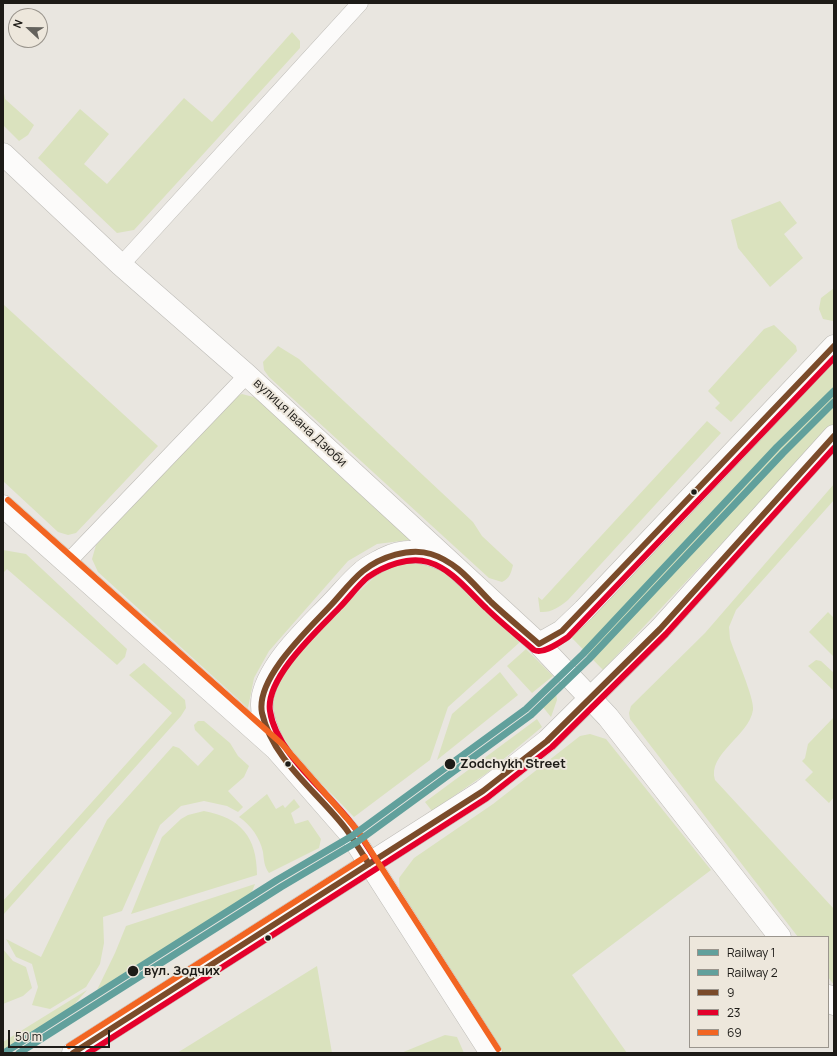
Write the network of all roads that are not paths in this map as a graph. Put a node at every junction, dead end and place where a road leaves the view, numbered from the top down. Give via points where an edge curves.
1 (360, 3) edge
2 (3, 154) edge
3 (121, 265) junction
4 (834, 346) edge
5 (247, 375) junction
6 (834, 436) edge
7 (3, 506) edge
8 (66, 564) junction
9 (454, 565) junction
10 (539, 644) junction
11 (590, 699) junction
12 (276, 749) junction
13 (369, 864) junction
14 (779, 936) edge
15 (74, 1053) edge
16 (491, 1053) edge

1 - 3 street
2 - 3 main road, вулиця Івана Дзюби
3 - 5 main road, вулиця Івана Дзюби
4 - 10 main road via 573,621 562,631
5 - 8 street
5 - 9 main road, вулиця Івана Дзюби
6 - 11 main road via 660,629
7 - 8 main road
8 - 12 main road
9 - 10 main road, вулиця Івана Дзюби
9 - 12 main road via 431,554 414,551 384,559 363,571 286,653 271,677 263,695 262,711
10 - 11 main road, вулиця Івана Дзюби
11 - 13 main road via 547,741 483,791
11 - 14 main road via 608,717
12 - 13 main road via 346,828
13 - 15 main road
13 - 16 main road

